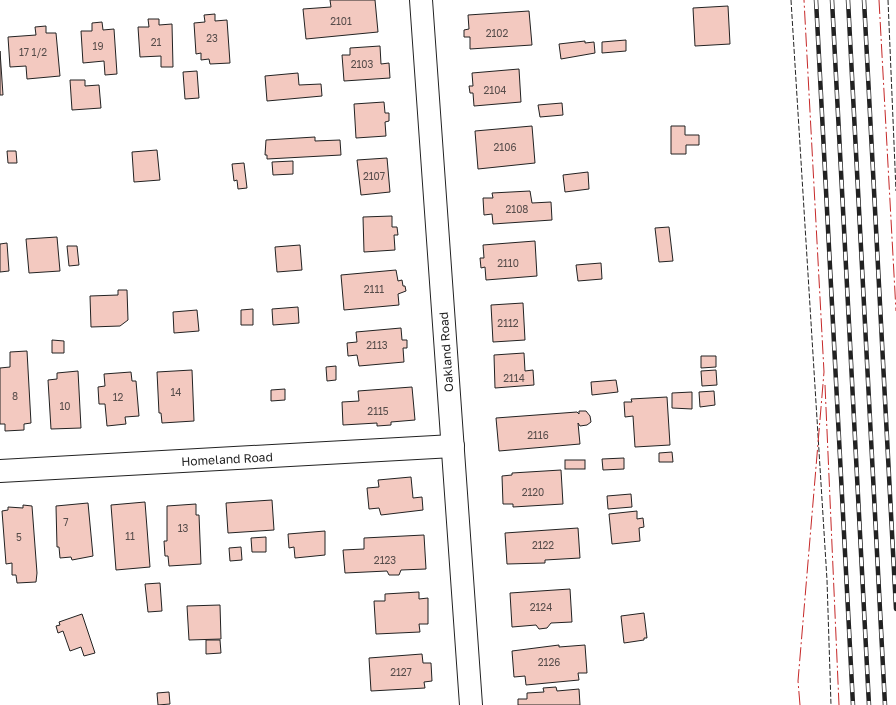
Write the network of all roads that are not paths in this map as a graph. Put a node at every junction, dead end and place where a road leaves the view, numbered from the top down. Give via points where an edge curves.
1 (421, 0) edge
2 (453, 446) junction
3 (0, 471) edge
4 (471, 705) edge

1 - 2 street, Oakland Road
2 - 3 street, Homeland Road
2 - 4 street, Oakland Road

